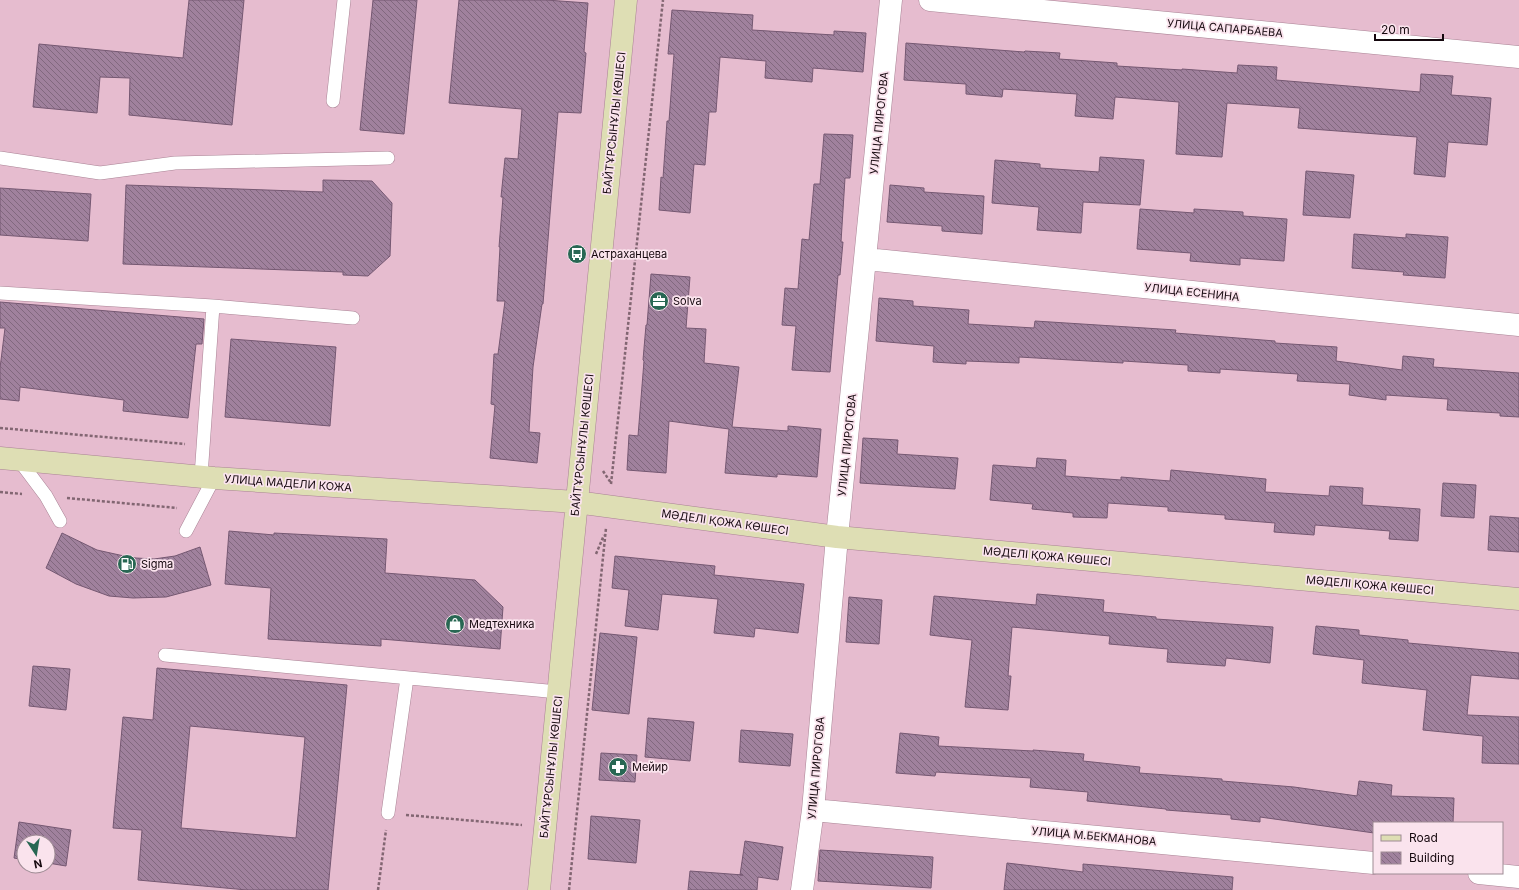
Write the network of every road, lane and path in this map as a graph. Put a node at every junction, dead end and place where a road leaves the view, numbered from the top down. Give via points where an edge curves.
1 (344, 0) edge
2 (626, 0) edge
3 (663, 0) edge
4 (891, 0) edge
5 (930, 0) edge
6 (1519, 57) edge
7 (333, 101) dead end
8 (0, 158) edge
9 (388, 158) dead end
10 (866, 260) junction
11 (0, 293) edge
12 (213, 306) junction
13 (353, 318) dead end
14 (1519, 325) edge
15 (0, 428) edge
16 (203, 446) junction
17 (10, 459) edge
18 (208, 477) junction
19 (611, 484) dead end
20 (0, 492) edge
21 (46, 496) junction
22 (576, 502) junction
23 (198, 510) junction
24 (60, 521) dead end
25 (186, 531) dead end
26 (605, 533) dead end
27 (838, 537) junction
28 (1519, 599) edge
29 (165, 655) dead end
30 (407, 678) junction
31 (558, 692) junction
32 (813, 810) junction
33 (388, 814) junction
34 (545, 827) junction
35 (1373, 863) edge
36 (1488, 874) edge
37 (1519, 877) edge
38 (378, 890) edge
39 (539, 890) edge
40 (569, 890) edge
41 (802, 890) edge

1 - 7 lane
2 - 22 main road, БАЙТҰРСЫНҰЛЫ КӨШЕСІ
3 - 19 path
4 - 10 street, УЛИЦА ПИРОГОВА
5 - 6 street, УЛИЦА САПАРБАЕВА
8 - 9 lane via 100,173 175,163
10 - 14 street, УЛИЦА ЕСЕНИНА
10 - 27 street, УЛИЦА ПИРОГОВА
11 - 12 lane
12 - 13 lane
12 - 16 lane
15 - 16 path
16 - 18 lane
17 - 18 main road, УЛИЦА МАДЕЛИ КОЖА
17 - 21 lane
18 - 22 main road, УЛИЦА МАДЕЛИ КОЖА
18 - 23 lane
20 - 21 path
21 - 23 path
21 - 24 lane
22 - 27 main road, МӘДЕЛІ ҚОЖА КӨШЕСІ
22 - 31 main road, БАЙТҰРСЫНҰЛЫ КӨШЕСІ
23 - 25 lane
26 - 40 path
27 - 28 main road, МӘДЕЛІ ҚОЖА КӨШЕСІ
27 - 32 street, УЛИЦА ПИРОГОВА
29 - 30 lane
30 - 31 lane
30 - 33 lane
31 - 34 main road, БАЙТҰРСЫНҰЛЫ КӨШЕСІ
32 - 35 street, УЛИЦА М.БЕКМАНОВА
32 - 41 street, УЛИЦА ПИРОГОВА
33 - 34 path
33 - 38 path
34 - 39 main road, БАЙТҰРСЫНҰЛЫ КӨШЕСІ
36 - 37 street

